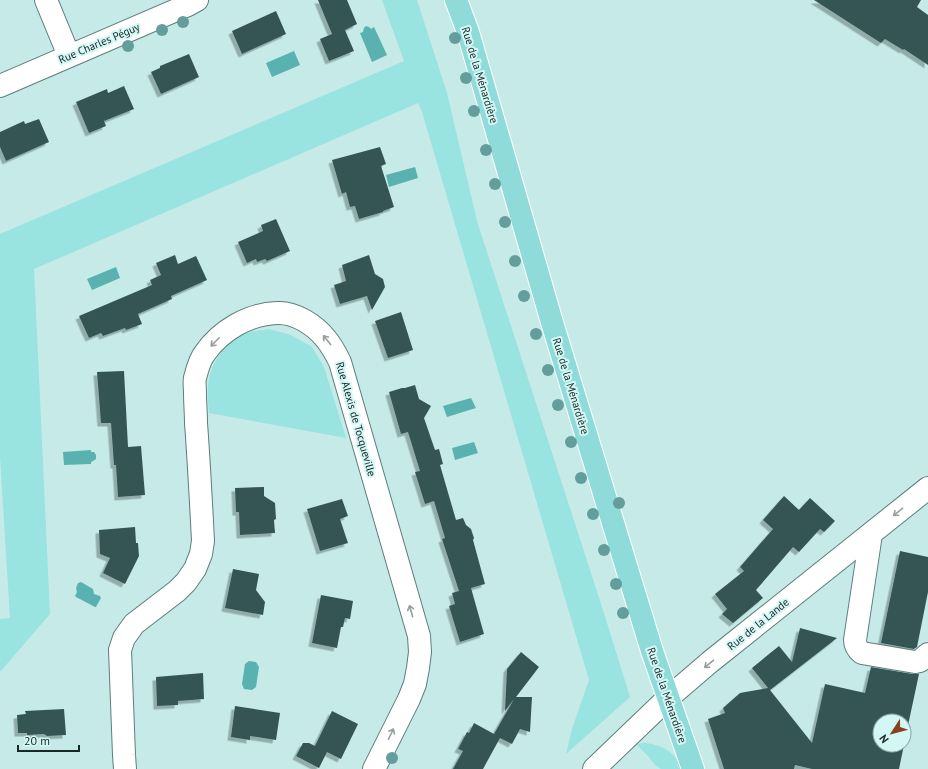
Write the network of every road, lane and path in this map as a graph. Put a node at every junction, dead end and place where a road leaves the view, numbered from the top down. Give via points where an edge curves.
1 (46, 0) edge
2 (197, 0) edge
3 (456, 0) edge
4 (69, 56) junction
5 (0, 86) edge
6 (928, 488) edge
7 (871, 534) junction
8 (928, 654) edge
9 (668, 698) junction
10 (125, 769) edge
11 (374, 769) edge
12 (594, 769) edge
13 (693, 769) edge

1 - 4 street
2 - 4 street, Rue Charles Péguy
3 - 9 main road, Rue de la Ménardière via 468,32 562,357
4 - 5 street, Rue Charles Péguy
6 -> 7 street, Rue de la Lande
7 - 8 street via 855,645 862,653 915,662
7 -> 9 street, Rue de la Lande
9 - 12 street, Rue de la Lande
9 - 13 main road, Rue de la Ménardière
11 -> 10 street, Rue Alexis de Tocqueville via 414,684 420,652 418,636 340,362 326,338 316,328 294,315 279,312 251,318 227,331 205,353 194,379 203,541 201,554 186,582 134,624 124,638 120,650

